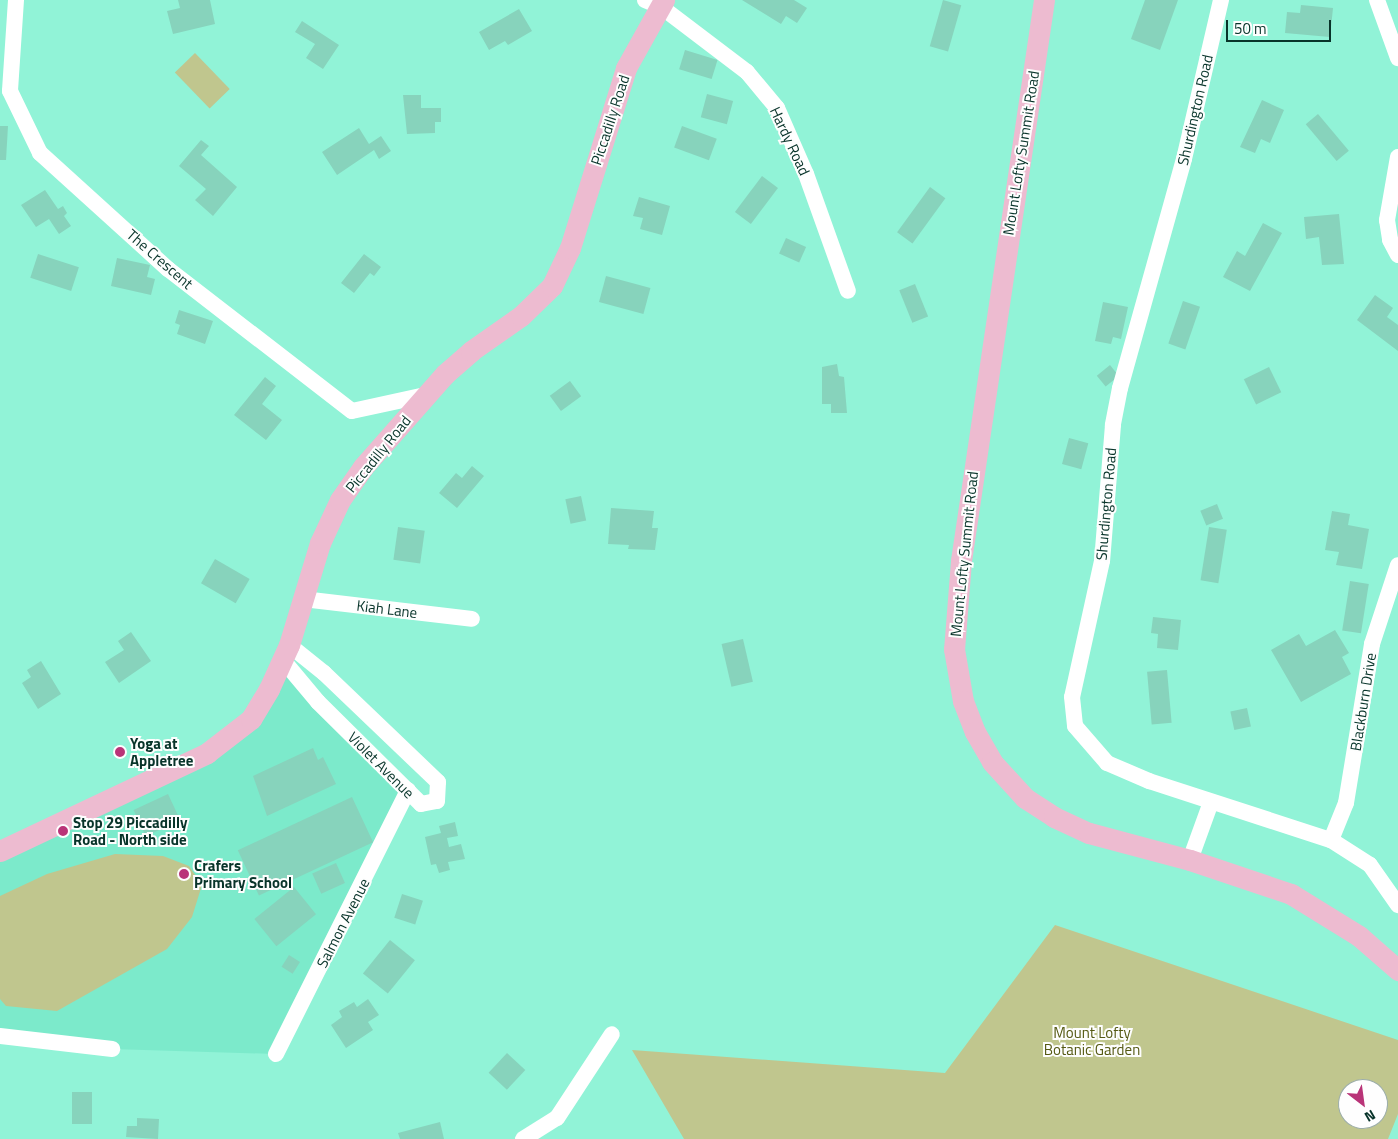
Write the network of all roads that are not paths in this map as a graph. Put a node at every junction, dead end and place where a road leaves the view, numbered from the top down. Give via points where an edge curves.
1 (16, 0) edge
2 (1044, 0) edge
3 (1221, 0) edge
4 (1377, 0) edge
5 (656, 2) edge
6 (1398, 58) edge
7 (1398, 157) edge
8 (1398, 255) edge
9 (848, 290) dead end
10 (426, 396) junction
11 (1398, 566) edge
12 (303, 600) junction
13 (472, 619) dead end
14 (286, 652) junction
15 (408, 790) junction
16 (1211, 802) junction
17 (1331, 840) junction
18 (0, 851) edge
19 (1190, 860) junction
20 (1398, 905) edge
21 (1398, 970) edge
22 (612, 1034) dead end
23 (0, 1036) edge
24 (112, 1050) dead end
25 (276, 1054) dead end
26 (523, 1139) edge

1 - 10 street, The Crescent via 10,91 40,152 168,269 352,411
2 - 19 main road, Mount Lofty Summit Road via 961,561 954,649 963,701 975,732 992,762 1025,798 1054,817 1089,833
3 - 16 street, Shurdington Road via 1184,159 1120,388 1113,425 1102,561 1072,697 1075,726 1107,763
4 - 6 street
5 - 9 street, Hardy Road via 747,72 777,108 806,174
5 - 10 main road, Piccadilly Road via 626,68 570,248 552,286 521,316 471,351
7 - 8 street via 1387,220 1390,240
10 - 12 main road, Piccadilly Road via 363,467 340,500 320,543
11 - 17 street, Blackburn Drive via 1372,644 1346,803
12 - 13 street, Kiah Lane
12 - 14 main road, Piccadilly Road
14 - 15 street, Violet Avenue via 318,702
14 - 15 street, Violet Avenue via 324,674 438,782 437,801 421,804
14 - 18 main road, Piccadilly Road via 251,718 207,753
15 - 25 street, Salmon Avenue
16 - 17 street, Shurdington Road
16 - 19 street
17 - 20 street, Shurdington Road via 1370,865
19 - 21 main road, Mount Lofty Summit Road via 1291,894 1359,936
22 - 26 street via 557,1118
23 - 24 street

